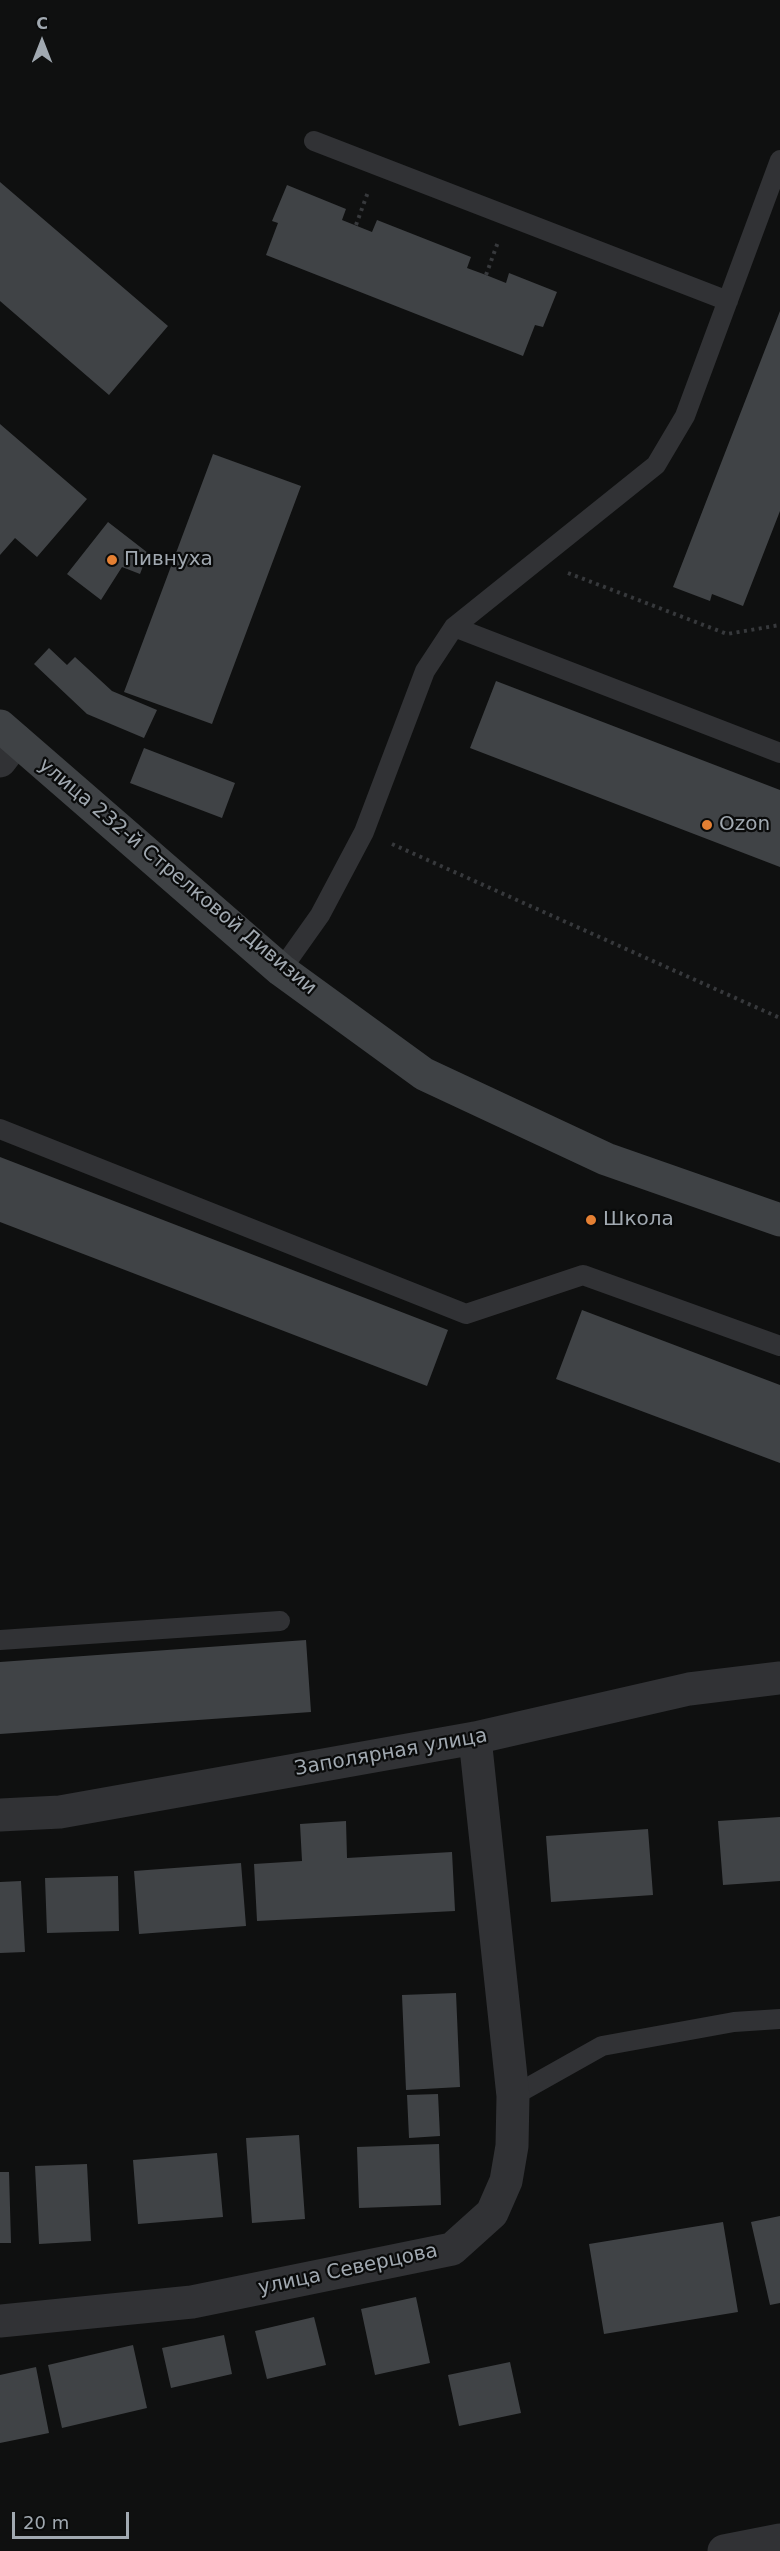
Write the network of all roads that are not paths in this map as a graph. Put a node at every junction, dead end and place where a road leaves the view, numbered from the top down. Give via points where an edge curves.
1 (314, 141) dead end
2 (780, 160) edge
3 (728, 301) junction
4 (454, 627) junction
5 (5, 742) edge
6 (780, 753) edge
7 (281, 970) junction
8 (0, 1129) edge
9 (780, 1220) edge
10 (780, 1346) edge
11 (280, 1621) dead end
12 (0, 1640) edge
13 (780, 1678) edge
14 (476, 1738) junction
15 (0, 1815) edge
16 (780, 2019) edge
17 (513, 2096) junction
18 (0, 2321) edge
19 (780, 2540) edge
20 (724, 2551) edge

1 - 3 lane
2 - 3 lane
3 - 4 lane via 685,416 656,465
4 - 6 lane
4 - 7 lane via 425,671 364,832 320,915
5 - 7 street, улица 232-й Стрелковой Дивизии
7 - 9 street, улица 232-й Стрелковой Дивизии via 424,1074 606,1159
8 - 10 lane via 466,1314 583,1275
11 - 12 lane
13 - 14 street, Заполярная улица via 689,1689
14 - 15 street, Заполярная улица via 60,1812
14 - 17 street, улица Северцова
16 - 17 lane via 734,2022 602,2046
17 - 18 street, улица Северцова via 512,2146 506,2181 492,2213 452,2249 192,2302
19 - 20 street

